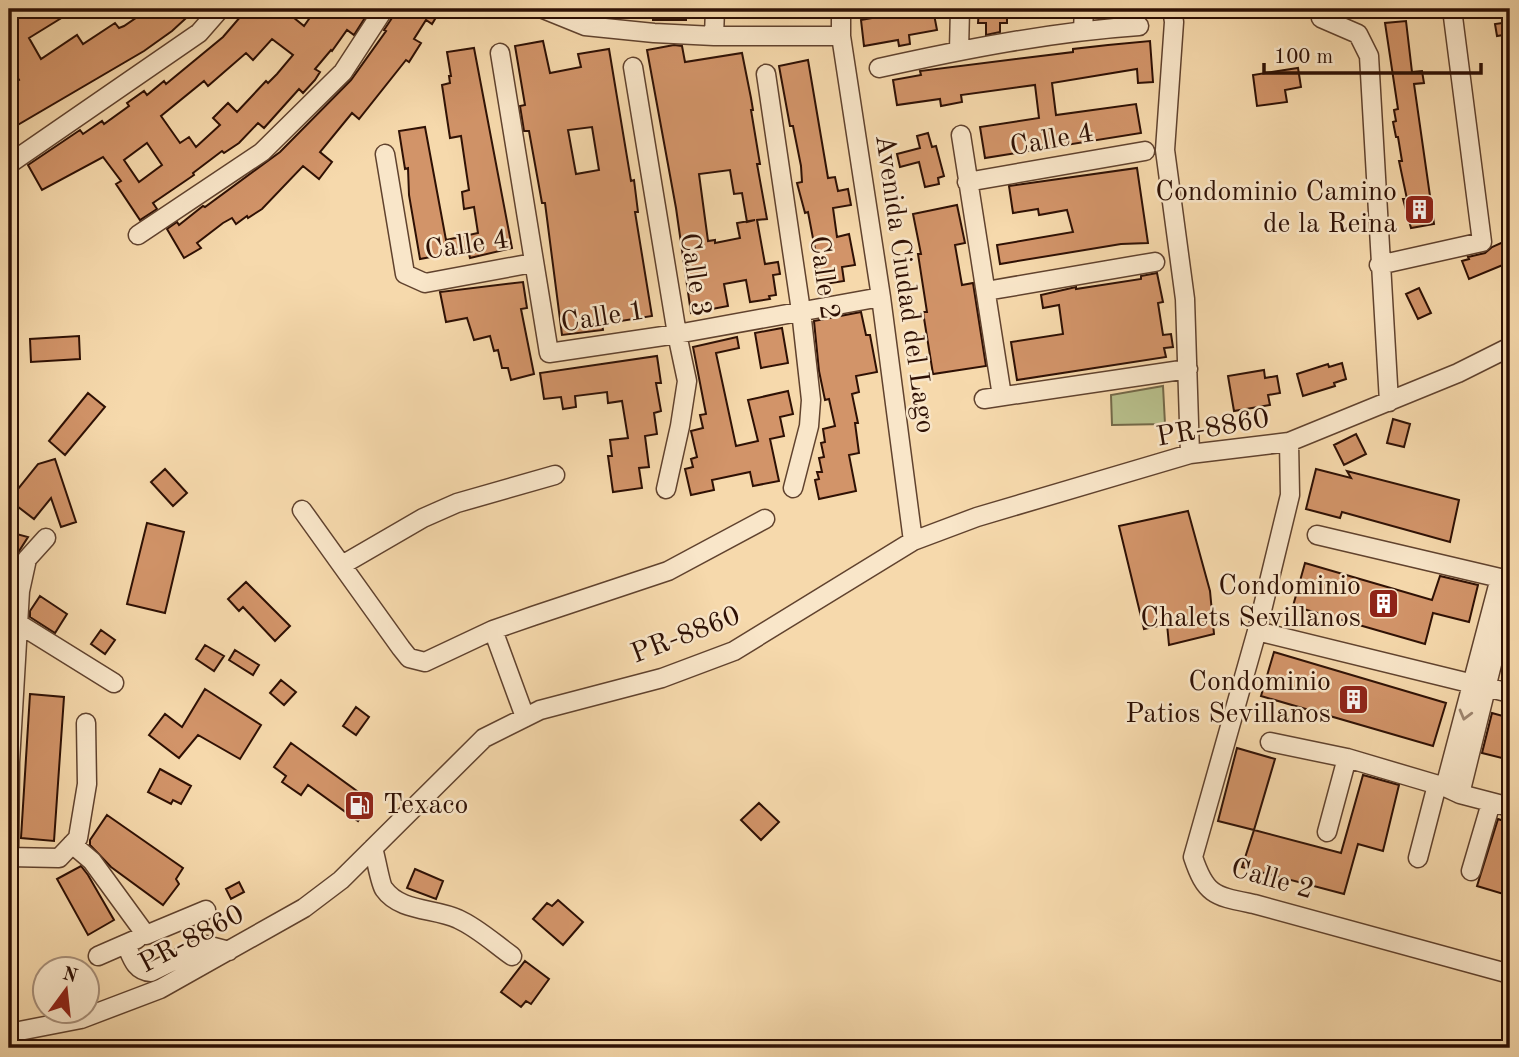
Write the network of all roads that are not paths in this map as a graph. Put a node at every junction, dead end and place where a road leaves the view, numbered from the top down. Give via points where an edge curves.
1 (220, 9) edge
2 (384, 9) edge
3 (543, 9) edge
4 (715, 9) edge
5 (841, 9) edge
6 (960, 9) edge
7 (1084, 9) edge
8 (1172, 9) edge
9 (1452, 9) edge
10 (585, 17) edge
11 (1321, 18) dead end
12 (1139, 26) dead end
13 (1083, 30) junction
14 (715, 36) junction
15 (841, 36) junction
16 (959, 50) junction
17 (500, 53) dead end
18 (633, 67) dead end
19 (879, 68) dead end
20 (766, 74) dead end
21 (961, 135) dead end
22 (1145, 151) dead end
23 (385, 154) dead end
24 (9, 164) edge
25 (967, 182) junction
26 (138, 235) dead end
27 (1155, 262) dead end
28 (533, 263) junction
29 (1380, 265) junction
30 (986, 291) junction
31 (881, 297) junction
32 (801, 311) junction
33 (677, 334) junction
34 (1510, 347) edge
35 (1188, 369) junction
36 (1388, 402) junction
37 (1289, 442) junction
38 (1190, 454) junction
39 (555, 475) dead end
40 (793, 488) dead end
41 (666, 489) dead end
42 (302, 510) dead end
43 (765, 519) dead end
44 (1317, 535) dead end
45 (46, 538) dead end
46 (913, 541) junction
47 (342, 565) junction
48 (1507, 584) edge
49 (14, 624) edge
50 (493, 630) junction
51 (1257, 631) junction
52 (114, 682) dead end
53 (1480, 686) junction
54 (1510, 693) edge
55 (525, 718) junction
56 (86, 723) dead end
57 (1270, 742) dead end
58 (1347, 758) junction
59 (1447, 789) junction
60 (9, 802) edge
61 (1490, 803) junction
62 (1510, 807) edge
63 (1327, 832) dead end
64 (72, 844) junction
65 (373, 848) junction
66 (9, 857) edge
67 (1418, 858) dead end
68 (1471, 871) dead end
69 (206, 911) dead end
70 (146, 935) junction
71 (126, 944) junction
72 (229, 951) junction
73 (98, 956) dead end
74 (512, 956) dead end
75 (1510, 974) edge
76 (9, 1033) edge

1 - 24 street via 199,33
2 - 26 street via 343,72 262,152
3 - 10 street
4 - 14 street
5 - 15 street, Avenida Ciudad del Lago
6 - 16 street
7 - 13 street
8 - 35 street via 1164,150 1185,299
9 - 29 street via 1482,242
10 - 14 street via 654,33
11 - 29 street via 1358,34 1368,56
12 - 13 street
13 - 16 street
14 - 15 street
15 - 31 street, Avenida Ciudad del Lago
16 - 19 street
17 - 28 street, Calle 1
18 - 33 street, Calle 3
20 - 32 street, Calle 2
21 - 25 street
22 - 25 street, Calle 4
23 - 28 street, Calle 4 via 405,274 425,283
25 - 30 street
27 - 30 street
28 - 33 street, Calle 1 via 549,353
29 - 36 street
30 - 35 street via 993,398
31 - 32 street, Calle 1
31 - 46 street, Avenida Ciudad del Lago
32 - 33 street, Calle 1
32 - 40 street, Calle 2 via 811,400
33 - 41 street, Calle 3 via 687,381
34 - 36 street, PR-8860 / PR-8860
35 - 38 street
36 - 37 street, PR-8860 / PR-8860
37 - 38 street, PR-8860 / PR-8860
37 - 51 street, Calle 2 via 1290,495
38 - 46 street, PR-8860 / PR-8860 via 976,517
39 - 47 street via 457,503
42 - 47 street
43 - 50 street via 668,571
44 - 48 street
45 - 49 street via 27,559
46 - 55 street, PR-8860 / PR-8860 via 734,651 662,678
47 - 50 street via 409,657 425,662
48 - 53 street
49 - 52 street
49 - 60 street
50 - 55 street
51 - 53 street
51 - 75 street, Calle 2 via 1193,857 1201,882 1220,897
53 - 54 street
53 - 59 street
55 - 65 street, PR-8860 / PR-8860 via 484,738
56 - 64 street via 87,784 78,838
57 - 58 street
58 - 59 street
58 - 63 street
59 - 61 street
59 - 67 street
60 - 66 street
61 - 62 street
61 - 68 street
64 - 66 street via 59,858
64 - 70 street via 92,860
65 - 72 street, PR-8860 / PR-8860 via 304,908
65 - 74 street via 381,886 390,897 458,919
69 - 70 street
70 - 71 street
71 - 72 street via 142,971 151,972 206,945
71 - 73 street
72 - 76 street, PR-8860 / PR-8860 via 160,989 80,1019

